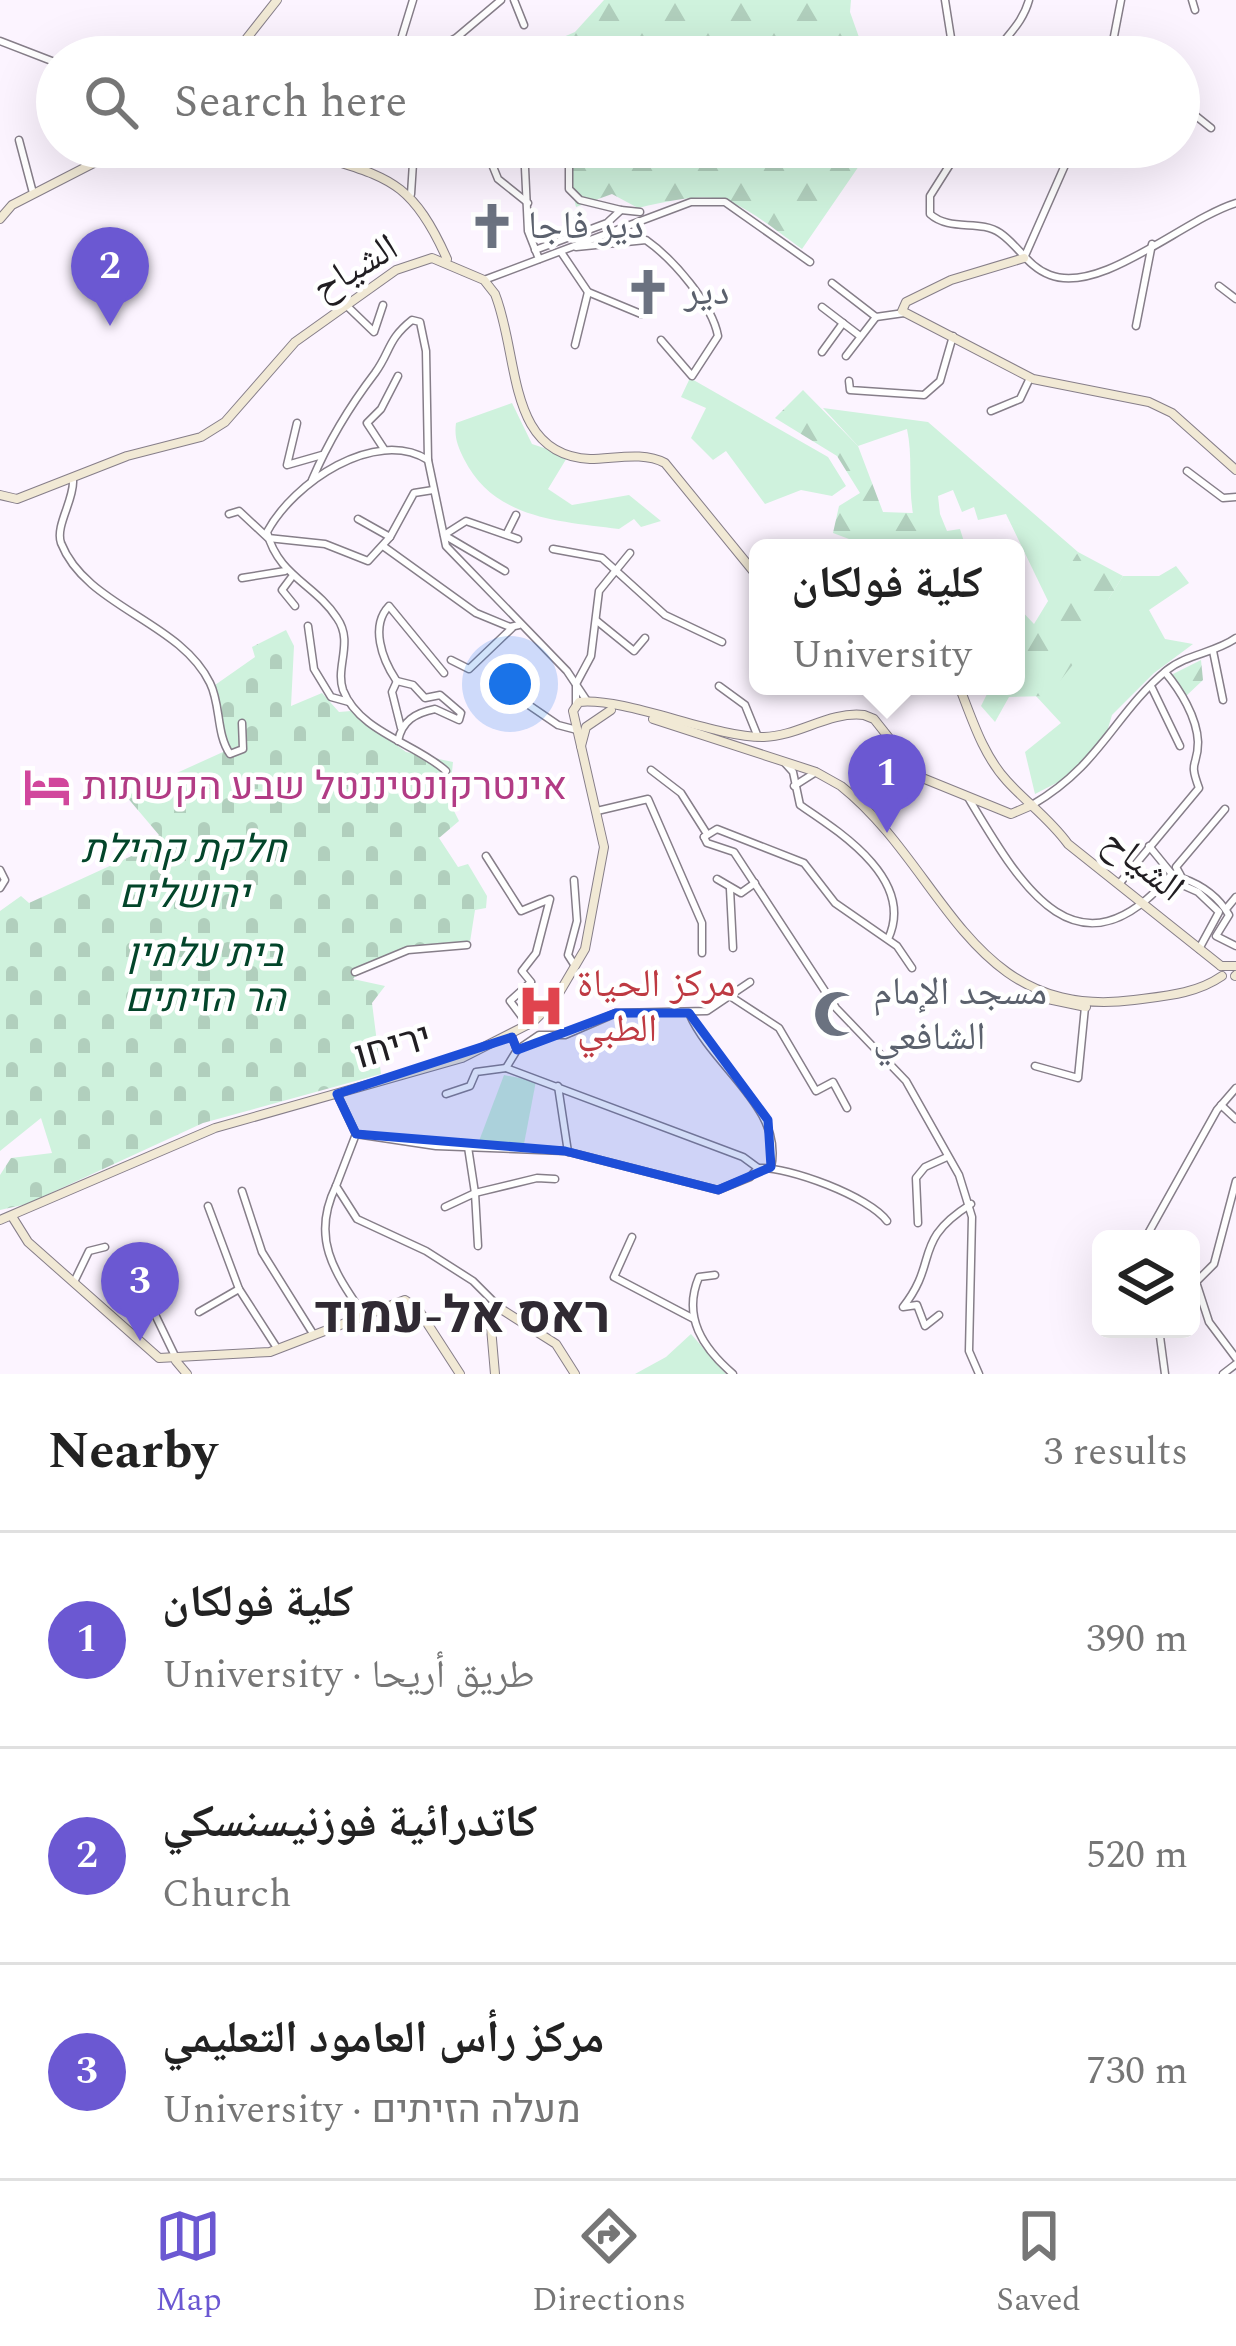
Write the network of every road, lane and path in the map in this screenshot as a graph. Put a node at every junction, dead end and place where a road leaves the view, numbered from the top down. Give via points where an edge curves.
1 (277, 0) edge
2 (412, 0) edge
3 (501, 0) edge
4 (514, 0) edge
5 (945, 0) edge
6 (1029, 0) edge
7 (1121, 0) edge
8 (1192, 0) edge
9 (1195, 10) dead end
10 (524, 25) dead end
11 (249, 36) edge
12 (402, 36) dead end
13 (458, 36) edge
14 (951, 36) edge
15 (1008, 36) edge
16 (1114, 36) edge
17 (0, 41) edge
18 (36, 55) edge
19 (1200, 119) edge
20 (1211, 128) dead end
21 (19, 140) dead end
22 (83, 168) edge
23 (355, 168) edge
24 (409, 168) edge
25 (494, 168) edge
26 (526, 168) edge
27 (569, 168) edge
28 (948, 168) edge
29 (1064, 168) edge
30 (33, 193) junction
31 (411, 194) junction
32 (529, 203) junction
33 (1236, 203) edge
34 (621, 210) junction
35 (640, 212) dead end
36 (0, 219) edge
37 (1152, 244) junction
38 (575, 246) junction
39 (535, 250) junction
40 (561, 251) junction
41 (1024, 258) junction
42 (539, 260) junction
43 (447, 261) junction
44 (811, 262) dead end
45 (484, 280) junction
46 (832, 284) dead end
47 (1219, 286) dead end
48 (588, 292) junction
49 (1236, 299) edge
50 (383, 305) dead end
51 (347, 306) junction
52 (822, 307) dead end
53 (641, 314) dead end
54 (904, 314) junction
55 (876, 317) junction
56 (843, 323) junction
57 (1136, 326) dead end
58 (860, 336) junction
59 (953, 336) junction
60 (662, 340) dead end
61 (575, 345) dead end
62 (822, 352) dead end
63 (846, 356) dead end
64 (398, 376) dead end
65 (1030, 378) junction
66 (849, 381) dead end
67 (991, 411) dead end
68 (297, 423) dead end
69 (384, 449) junction
70 (323, 454) junction
71 (428, 460) junction
72 (1236, 470) edge
73 (1186, 471) dead end
74 (312, 480) junction
75 (73, 481) junction
76 (433, 490) junction
77 (0, 495) edge
78 (1236, 496) edge
79 (229, 514) dead end
80 (516, 515) dead end
81 (358, 519) dead end
82 (507, 534) junction
83 (444, 535) junction
84 (390, 537) junction
85 (268, 538) junction
86 (518, 539) dead end
87 (383, 546) junction
88 (553, 549) dead end
89 (630, 553) dead end
90 (614, 566) junction
91 (749, 566) edge
92 (505, 571) dead end
93 (288, 574) junction
94 (242, 578) dead end
95 (295, 606) dead end
96 (597, 621) junction
97 (308, 626) dead end
98 (516, 626) junction
99 (645, 638) dead end
100 (1236, 638) edge
101 (722, 642) dead end
102 (1214, 651) junction
103 (451, 660) dead end
104 (1165, 672) junction
105 (444, 673) dead end
106 (397, 681) junction
107 (576, 684) junction
108 (719, 686) dead end
109 (1152, 688) junction
110 (963, 695) edge
111 (518, 697) dead end
112 (1223, 700) dead end
113 (349, 702) junction
114 (586, 703) junction
115 (620, 709) junction
116 (640, 714) junction
117 (592, 721) junction
118 (242, 724) dead end
119 (577, 725) junction
120 (401, 728) junction
121 (758, 737) junction
122 (398, 742) junction
123 (1180, 746) dead end
124 (581, 760) junction
125 (784, 762) junction
126 (651, 770) dead end
127 (446, 771) dead end
128 (816, 772) junction
129 (794, 786) junction
130 (969, 799) junction
131 (1032, 805) junction
132 (1225, 809) dead end
133 (595, 812) junction
134 (705, 836) junction
135 (1148, 846) junction
136 (486, 856) dead end
137 (0, 870) edge
138 (1171, 875) junction
139 (717, 879) dead end
140 (574, 880) dead end
141 (755, 883) junction
142 (1119, 884) junction
143 (0, 888) edge
144 (730, 889) junction
145 (1236, 897) edge
146 (1145, 904) junction
147 (1226, 909) junction
148 (888, 939) junction
149 (467, 945) dead end
150 (1236, 946) edge
151 (733, 948) dead end
152 (1199, 949) junction
153 (702, 953) dead end
154 (575, 966) junction
155 (913, 968) dead end
156 (1222, 971) junction
157 (355, 972) dead end
158 (1236, 973) edge
159 (750, 982) dead end
160 (1031, 990) junction
161 (732, 998) junction
162 (1109, 1003) junction
163 (1084, 1007) junction
164 (689, 1013) junction
165 (529, 1025) junction
166 (512, 1037) junction
167 (517, 1050) junction
168 (1036, 1066) dead end
169 (506, 1068) junction
170 (558, 1086) junction
171 (1236, 1088) edge
172 (337, 1094) junction
173 (446, 1094) dead end
174 (1221, 1105) junction
175 (847, 1108) dead end
176 (1236, 1119) edge
177 (356, 1134) junction
178 (468, 1147) junction
179 (568, 1152) junction
180 (947, 1157) junction
181 (771, 1167) junction
182 (758, 1168) junction
183 (555, 1179) dead end
184 (1236, 1181) edge
185 (336, 1186) junction
186 (242, 1191) dead end
187 (475, 1193) junction
188 (971, 1204) junction
189 (208, 1206) dead end
190 (445, 1207) dead end
191 (13, 1218) junction
192 (0, 1220) edge
193 (887, 1221) dead end
194 (918, 1223) dead end
195 (1150, 1230) edge
196 (632, 1238) dead end
197 (478, 1246) dead end
198 (105, 1247) dead end
199 (136, 1275) dead end
200 (715, 1275) dead end
201 (73, 1284) junction
202 (239, 1289) junction
203 (501, 1309) junction
204 (199, 1312) dead end
205 (939, 1316) dead end
206 (365, 1317) junction
207 (694, 1319) junction
208 (312, 1332) junction
209 (1160, 1338) edge
210 (277, 1348) junction
211 (176, 1361) junction
212 (1236, 1361) edge
213 (187, 1374) edge
214 (460, 1374) edge
215 (496, 1374) edge
216 (574, 1374) edge
217 (734, 1374) edge
218 (979, 1374) edge
219 (1165, 1374) edge
220 (1223, 1374) edge

1 - 11 street
2 - 12 street
3 - 13 street
4 - 10 street
5 - 14 street
6 - 15 street
7 - 16 street
8 - 9 street
17 - 18 street
19 - 20 street
21 - 30 street
22 - 30 street
23 - 31 street
24 - 31 street
25 - 32 street
26 - 32 street
27 - 34 street via 569,189 580,200
28 - 41 street via 930,196 930,214 995,230
29 - 41 street
30 - 36 street
31 - 43 street
32 - 39 street
33 - 37 street
34 - 35 street
34 - 39 street
37 - 41 street via 1112,270 1070,280
37 - 57 street
38 - 40 street
38 - 44 street via 691,202 725,202
38 - 60 street via 646,240 658,248 714,315 718,336 692,376
39 - 42 street
40 - 42 street
40 - 48 street
41 - 54 street via 951,280 906,302
42 - 45 street
43 - 45 street, الشياح
43 - 51 street, الشياح via 396,270
45 - 91 street via 501,310 537,440 570,456 664,463
46 - 55 street
47 - 49 street
48 - 53 street
48 - 61 street
50 - 51 street via 374,332
51 - 75 street, الشياح via 295,342 225,422
52 - 56 street
54 - 55 street
54 - 59 street
55 - 58 street
56 - 58 street
56 - 62 street
58 - 63 street
59 - 65 street
59 - 66 street via 940,381 925,394 850,390
64 - 69 street via 367,422
65 - 67 street via 1020,399
65 - 72 street via 1149,402
68 - 70 street via 287,466
69 - 71 street
69 - 74 street
70 - 71 street via 391,337 417,320 427,351
70 - 74 street
71 - 76 street
73 - 78 street via 1223,498
74 - 85 street via 273,520
75 - 77 street, الشياح via 16,499
75 - 118 street via 62,546 201,671 230,754 243,749
76 - 83 street
76 - 84 street via 414,493
79 - 85 street via 243,514
80 - 82 street
81 - 84 street
82 - 83 street via 466,521
82 - 86 street
83 - 92 street
83 - 98 street
84 - 87 street
85 - 87 street via 325,544 368,561
85 - 93 street
87 - 98 street via 476,613
88 - 90 street via 591,553
89 - 90 street
90 - 96 street via 599,591
90 - 101 street via 665,615
93 - 94 street
93 - 95 street via 282,590
93 - 113 street via 344,630 340,684
96 - 99 street via 634,651
96 - 107 street
97 - 113 street via 314,669 331,697
98 - 103 street via 470,669
98 - 107 street
100 - 102 street
102 - 104 street
102 - 112 street
104 - 109 street
104 - 135 street via 1198,737 1190,770 1199,788
105 - 106 street via 385,606 380,656
106 - 120 street
106 - 120 street via 424,698 440,694 461,712 459,720 430,709
107 - 114 street
108 - 121 street via 745,705
109 - 123 street
109 - 131 street via 1073,778
110 - 131 street, الشياح via 984,748
111 - 119 street via 558,725
113 - 122 street
114 - 115 street
114 - 117 street
114 - 119 street, יריחו
115 - 116 street
115 - 117 street
116 - 121 street
116 - 125 street
117 - 119 street
117 - 124 street, יריחו
119 - 124 street, יריחו
120 - 122 street
121 - 130 street via 864,715 920,777
122 - 127 street
124 - 133 street, יריחו
125 - 128 street
125 - 129 street
126 - 134 street via 681,793
128 - 129 street
128 - 160 street via 862,804 974,942
129 - 148 street via 800,805 849,836 872,862 894,916
130 - 131 street via 1011,814
130 - 146 street via 1023,879 1069,922 1106,925
131 - 142 street, الشياح
132 - 147 street via 1176,867
133 - 153 street via 648,800 702,923
133 - 154 street, יריחו via 604,847
134 - 141 street via 731,849
134 - 148 street via 717,829 804,863 841,909
135 - 138 street
135 - 142 street
136 - 165 street via 521,911 550,899 536,952 522,971 531,982 510,1001
137 - 143 street
138 - 146 street
138 - 152 street via 1219,912
139 - 144 street
140 - 154 street via 577,921 568,955
141 - 144 street via 741,893
141 - 180 street via 836,1008 906,1081
142 - 146 street, الشياح
144 - 151 street
145 - 147 street
146 - 152 street, الشياح
147 - 150 street via 1216,936
148 - 155 street
149 - 157 street via 408,950
152 - 156 street, الشياح
154 - 165 street, יריחו
156 - 158 street
156 - 158 street via 1230,962
156 - 162 street via 1193,991
159 - 161 street
160 - 162 street
160 - 163 street
161 - 164 street
161 - 175 street via 779,1028 816,1091 833,1082
162 - 163 street
163 - 168 street via 1078,1078
164 - 167 street via 616,1013 566,1035 539,1035
164 - 181 street via 768,1120
165 - 166 street, יריחו
166 - 167 street
166 - 172 street, יריחו
167 - 169 street
169 - 170 street
169 - 173 street via 476,1072 470,1086
170 - 179 street
170 - 182 street
171 - 174 street
172 - 177 street
172 - 191 street, יריחו via 215,1128
174 - 176 street
174 - 195 street
177 - 178 street
177 - 185 street
178 - 179 street
178 - 187 street
179 - 182 street via 718,1190
180 - 188 street
180 - 194 street via 916,1178
181 - 182 street
181 - 193 street via 875,1206
183 - 187 street
184 - 212 street via 1214,1264 1196,1282 1209,1322
185 - 203 street via 357,1219 463,1274
185 - 206 street via 323,1240
186 - 208 street via 262,1252
187 - 190 street
187 - 197 street
188 - 205 street via 933,1232 903,1307 917,1306 925,1326
188 - 218 street via 969,1351
189 - 202 street
191 - 192 street, יריחו
191 - 201 street
196 - 207 street via 614,1277
198 - 201 street via 89,1251
199 - 211 street
200 - 207 street via 695,1282
201 - 211 street via 145,1350
202 - 204 street
202 - 210 street
203 - 215 street via 490,1316
203 - 216 street via 556,1344
206 - 208 street
206 - 214 street via 412,1302
207 - 217 street via 712,1355
208 - 210 street
209 - 219 street
210 - 211 street
211 - 213 street
212 - 220 street

